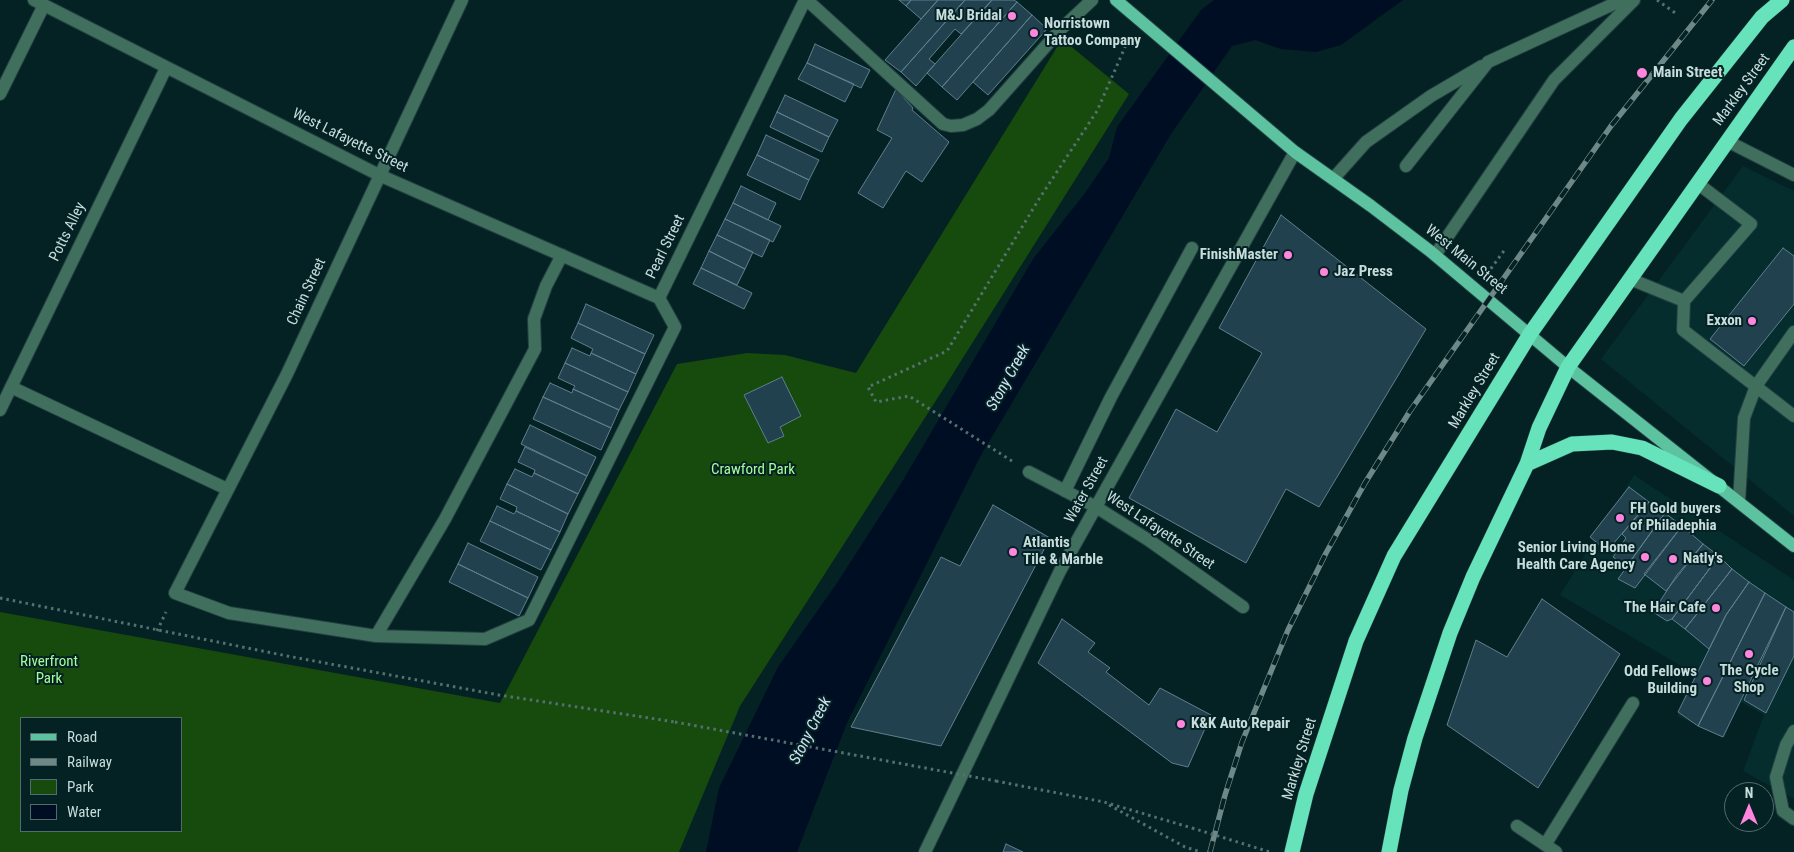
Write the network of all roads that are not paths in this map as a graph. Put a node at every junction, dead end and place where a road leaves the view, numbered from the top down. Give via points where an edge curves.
1 (462, 0) edge
2 (806, 0) edge
3 (1092, 0) edge
4 (1116, 0) edge
5 (1622, 0) edge
6 (1634, 0) edge
7 (1782, 0) edge
8 (39, 2) edge
9 (1794, 47) edge
10 (1488, 62) junction
11 (166, 68) junction
12 (0, 94) edge
13 (1727, 141) junction
14 (1295, 152) junction
15 (1406, 166) dead end
16 (379, 175) junction
17 (1794, 175) edge
18 (1333, 179) junction
19 (1697, 183) junction
20 (1192, 248) dead end
21 (562, 255) junction
22 (1434, 255) junction
23 (1630, 279) junction
24 (659, 298) junction
25 (1684, 301) junction
26 (1794, 332) edge
27 (1530, 334) junction
28 (1568, 367) junction
29 (1756, 386) junction
30 (11, 387) junction
31 (0, 410) edge
32 (1794, 416) edge
33 (1527, 464) junction
34 (1029, 472) dead end
35 (1719, 486) junction
36 (228, 489) junction
37 (1065, 490) junction
38 (1739, 502) junction
39 (1096, 507) junction
40 (1794, 546) edge
41 (1243, 607) dead end
42 (376, 636) junction
43 (1633, 703) dead end
44 (1794, 731) edge
45 (1790, 747) edge
46 (1794, 819) edge
47 (1517, 826) dead end
48 (1545, 845) junction
49 (925, 852) edge
50 (1292, 852) edge
51 (1389, 852) edge
52 (1556, 852) edge

1 - 16 street, Chain Street
2 - 3 street via 943,124 951,126 976,119 989,110
2 - 24 street, Pearl Street
4 - 14 main road, West Main Street
5 - 10 street
6 - 22 street via 1554,80
7 - 27 highway, Markley Street via 1762,17 1681,118
8 - 11 street, West Lafayette Street
8 - 12 street
9 - 13 highway, Markley Street
10 - 15 street
10 - 18 street via 1431,96 1366,142
11 - 16 street, West Lafayette Street
11 - 30 street, Potts Alley
13 - 17 street
13 - 19 highway, Markley Street
14 - 18 main road, West Main Street
14 - 39 street, Water Street
16 - 21 street, West Lafayette Street
16 - 36 street, Chain Street via 287,374
18 - 22 main road, West Main Street
19 - 23 highway, Markley Street
19 - 25 street via 1751,224
20 - 37 street
21 - 24 street, West Lafayette Street
21 - 42 street via 534,319 535,349 446,519
22 - 27 main road, West Main Street
23 - 25 street
23 - 28 highway, Markley Street
24 - 42 street, Pearl Street via 675,327 529,620 485,639
25 - 29 street via 1683,330
26 - 29 street
27 - 28 main road, West Main Street
27 - 50 highway, Markley Street via 1394,556 1356,641 1306,794
28 - 33 highway, Markley Street via 1539,428
28 - 35 main road, West Main Street
29 - 32 street
29 - 38 street via 1744,418
30 - 31 street, Potts Alley
30 - 36 street
33 - 35 highway via 1572,444 1612,442 1642,448
33 - 51 highway, Markley Street via 1472,577 1430,687 1401,790
34 - 37 street, West Lafayette Street
35 - 38 main road, West Main Street
36 - 42 street, Chain Street via 175,593 229,613
37 - 39 street, West Lafayette Street
38 - 40 main road, West Main Street
39 - 41 street, West Lafayette Street
39 - 49 street, Water Street via 1060,571
43 - 48 street
44 - 45 street
45 - 46 street via 1776,777 1783,811
47 - 48 street
48 - 52 street

